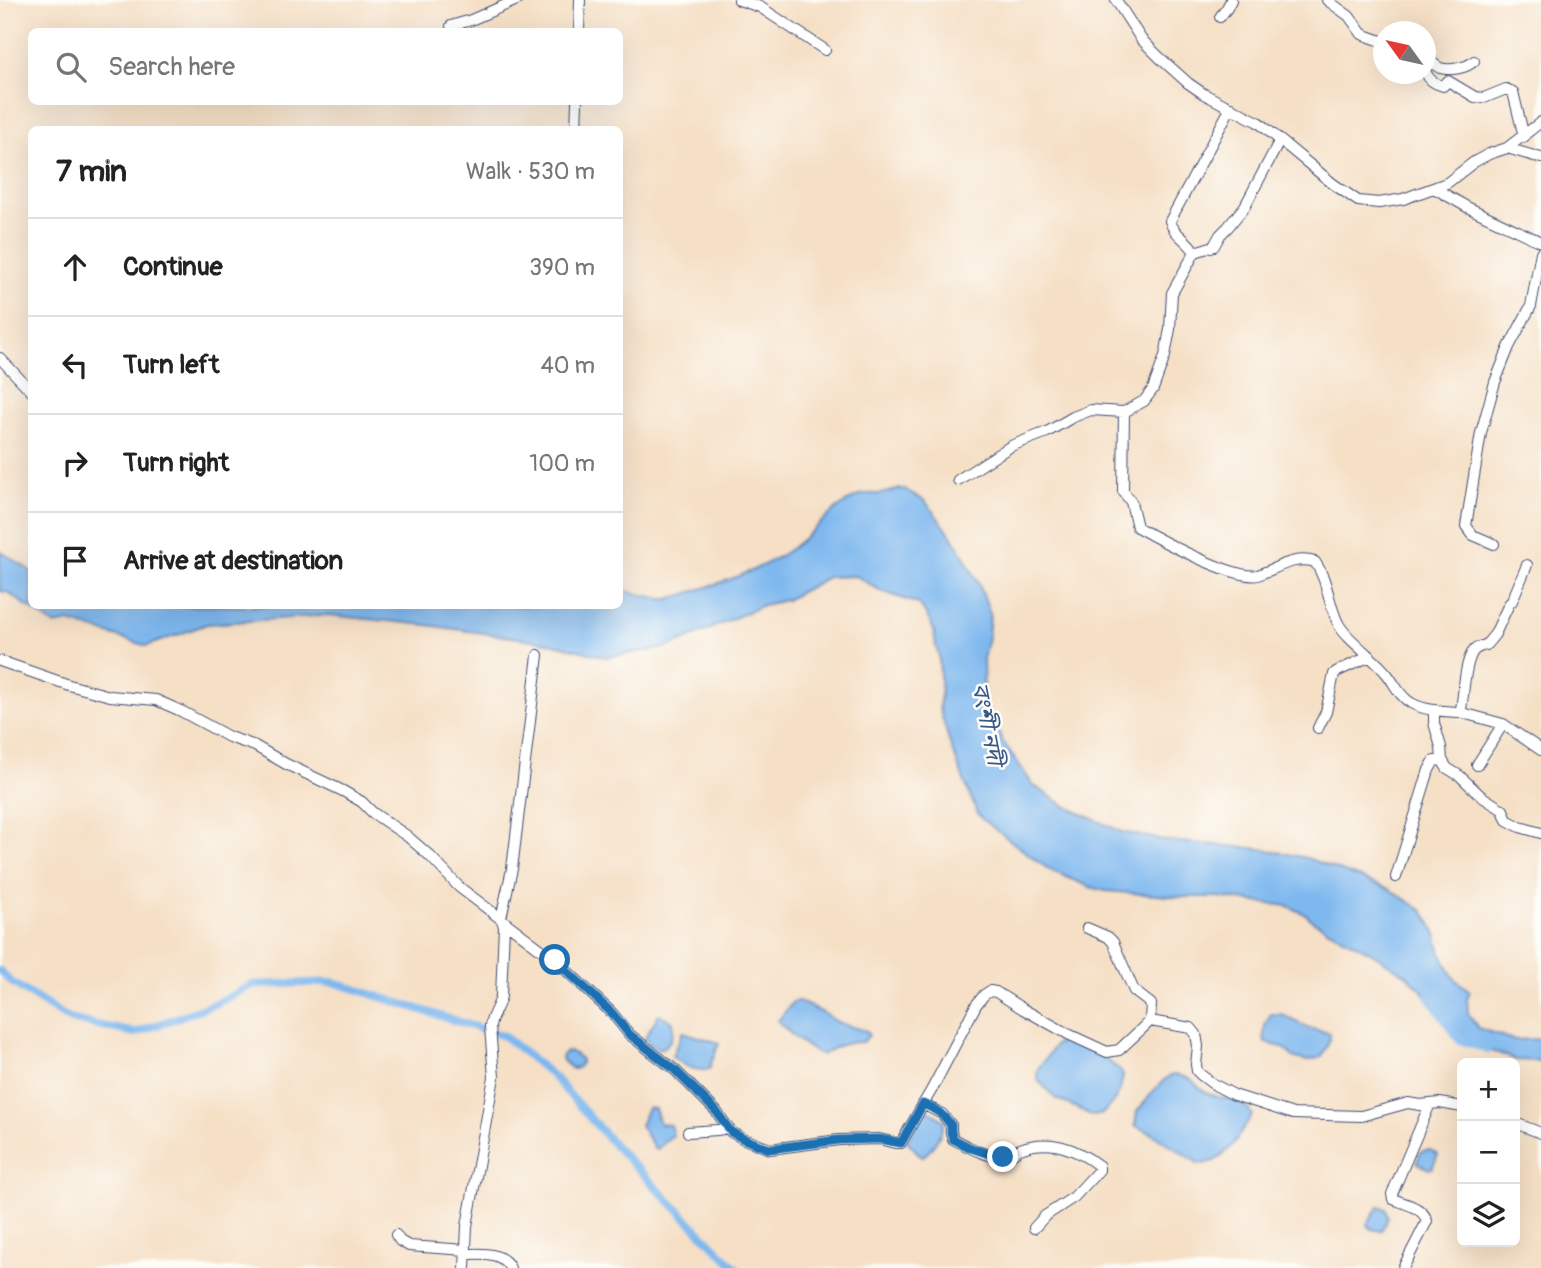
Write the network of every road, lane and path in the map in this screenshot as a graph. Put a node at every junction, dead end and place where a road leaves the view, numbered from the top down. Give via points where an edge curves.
1 (517, 0) edge
2 (580, 0) edge
3 (739, 0) edge
4 (1116, 0) edge
5 (1231, 0) edge
6 (1327, 0) edge
7 (1220, 17) dead end
8 (451, 26) dead end
9 (579, 28) edge
10 (1373, 38) edge
11 (825, 50) dead end
12 (1474, 61) dead end
13 (1436, 65) edge
14 (1436, 84) edge
15 (577, 105) edge
16 (1231, 107) junction
17 (1541, 122) edge
18 (576, 126) edge
19 (1524, 136) junction
20 (1280, 140) junction
21 (1507, 148) junction
22 (1541, 158) edge
23 (1433, 188) junction
24 (1541, 242) edge
25 (1195, 252) junction
26 (1541, 252) edge
27 (0, 358) edge
28 (28, 389) edge
29 (1124, 412) junction
30 (958, 480) dead end
31 (1494, 544) dead end
32 (1527, 565) dead end
33 (538, 655) dead end
34 (1370, 656) junction
35 (0, 661) edge
36 (1434, 711) junction
37 (1459, 712) junction
38 (1503, 723) junction
39 (1318, 727) dead end
40 (1541, 750) edge
41 (1442, 760) junction
42 (1477, 765) dead end
43 (1541, 833) edge
44 (1396, 877) dead end
45 (501, 918) junction
46 (1087, 928) dead end
47 (1150, 1021) junction
48 (923, 1104) junction
49 (1430, 1104) junction
50 (1457, 1106) edge
51 (1520, 1125) edge
52 (728, 1128) junction
53 (688, 1132) dead end
54 (1541, 1133) edge
55 (1034, 1228) dead end
56 (396, 1235) dead end
57 (466, 1252) junction
58 (465, 1268) edge
59 (510, 1268) edge
60 (1403, 1268) edge

1 - 8 street
2 - 9 street
3 - 11 street via 760,7
4 - 16 street via 1141,39 1159,57 1188,83
5 - 7 street
6 - 10 street via 1349,16 1362,34
12 - 13 street via 1461,68
14 - 19 street via 1443,86 1448,81 1484,98 1506,89 1513,92
15 - 18 street
16 - 20 street
16 - 25 street via 1170,221
17 - 19 street
19 - 21 street
20 - 23 street via 1357,201 1403,199
20 - 25 street via 1242,211 1214,246
21 - 22 street
21 - 23 street
23 - 24 street
25 - 29 street via 1172,293 1165,356 1153,389 1144,401
26 - 31 street via 1531,306 1495,382 1471,492 1466,526 1473,535
27 - 28 street
29 - 30 street via 1091,410 1073,417 1011,446
29 - 34 street via 1123,491 1137,527 1195,557 1239,573 1257,576 1294,561 1315,562 1343,631
32 - 37 street via 1495,634 1473,652
33 - 45 street via 512,869
34 - 36 street via 1403,697
34 - 39 street via 1336,671
35 - 45 street via 110,696 156,700 343,791 407,836 460,887
36 - 37 street
36 - 41 street
37 - 38 street
38 - 40 street
38 - 42 street
41 - 43 street via 1503,810 1507,820
41 - 44 street via 1434,761 1429,770
45 - 52 street via 555,960 629,1034 675,1070
45 - 57 street via 505,926 502,996 490,1027 494,1077
46 - 47 street via 1113,942 1134,991 1151,1004
47 - 48 street via 1119,1050 1107,1052 990,991 976,1005
47 - 49 street via 1191,1028 1198,1046 1197,1071 1213,1084 1293,1114 1361,1116 1408,1102
48 - 52 street via 901,1143 839,1140 769,1149
48 - 55 street via 947,1118 953,1139 979,1151 1008,1157 1023,1148 1052,1144 1073,1149 1099,1166 1074,1197
49 - 50 street
49 - 60 street via 1392,1194 1393,1199 1420,1210 1427,1221
51 - 54 street
52 - 53 street
56 - 57 street via 409,1246
57 - 58 street
57 - 59 street via 492,1254 506,1260

